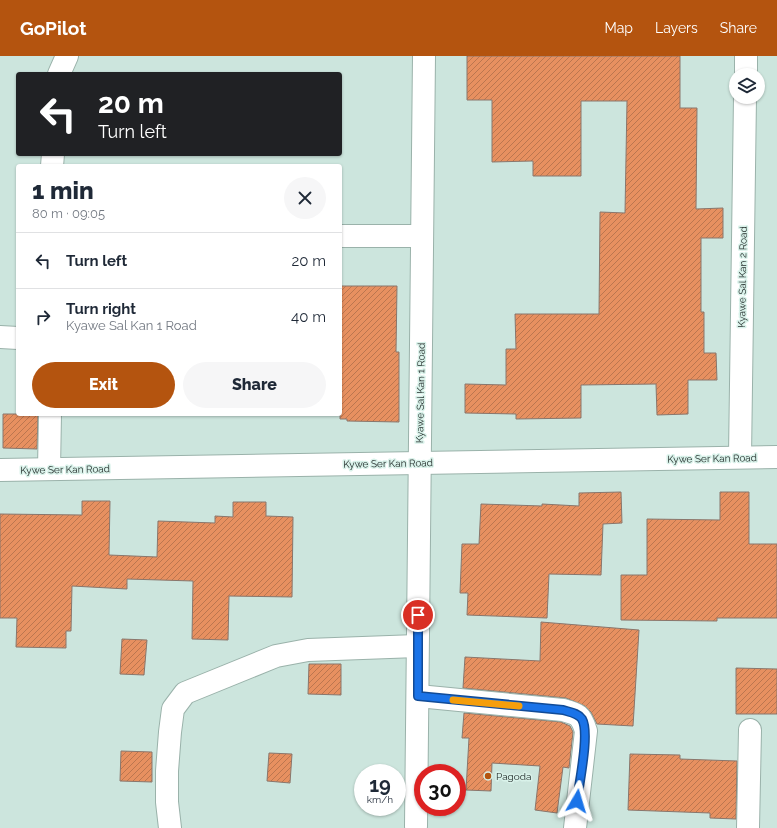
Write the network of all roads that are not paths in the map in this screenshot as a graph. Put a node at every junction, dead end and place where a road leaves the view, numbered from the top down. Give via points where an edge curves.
1 (67, 56) edge
2 (424, 56) edge
3 (746, 56) edge
4 (746, 68) edge
5 (60, 72) edge
6 (745, 104) edge
7 (342, 236) edge
8 (422, 236) junction
9 (0, 337) edge
10 (16, 338) edge
11 (50, 416) edge
12 (740, 457) junction
13 (777, 457) edge
14 (419, 463) junction
15 (49, 469) junction
16 (0, 470) edge
17 (417, 646) junction
18 (418, 696) junction
19 (750, 730) dead end
20 (414, 827) edge
21 (170, 828) edge
22 (575, 828) edge
23 (748, 828) edge

1 - 5 street
2 - 8 street, Kyawe Sal Kan 1 Road
3 - 4 street
6 - 12 street, Kyawe Sal Kan 2 Road
7 - 8 street
8 - 14 street, Kyawe Sal Kan 1 Road
9 - 10 street
11 - 15 street
12 - 13 street, Kywe Ser Kan Road
12 - 14 street, Kywe Ser Kan Road
14 - 15 street, Kywe Ser Kan Road
14 - 17 street, Kyawe Sal Kan 1 Road
15 - 16 street, Kywe Ser Kan Road
17 - 18 street, Kyawe Sal Kan 1 Road
17 - 21 street via 308,650 276,656 185,693 173,709 170,732 167,787
18 - 20 street, Kyawe Sal Kan 1 Road
18 - 22 street via 563,710 582,718 586,731
19 - 23 street

